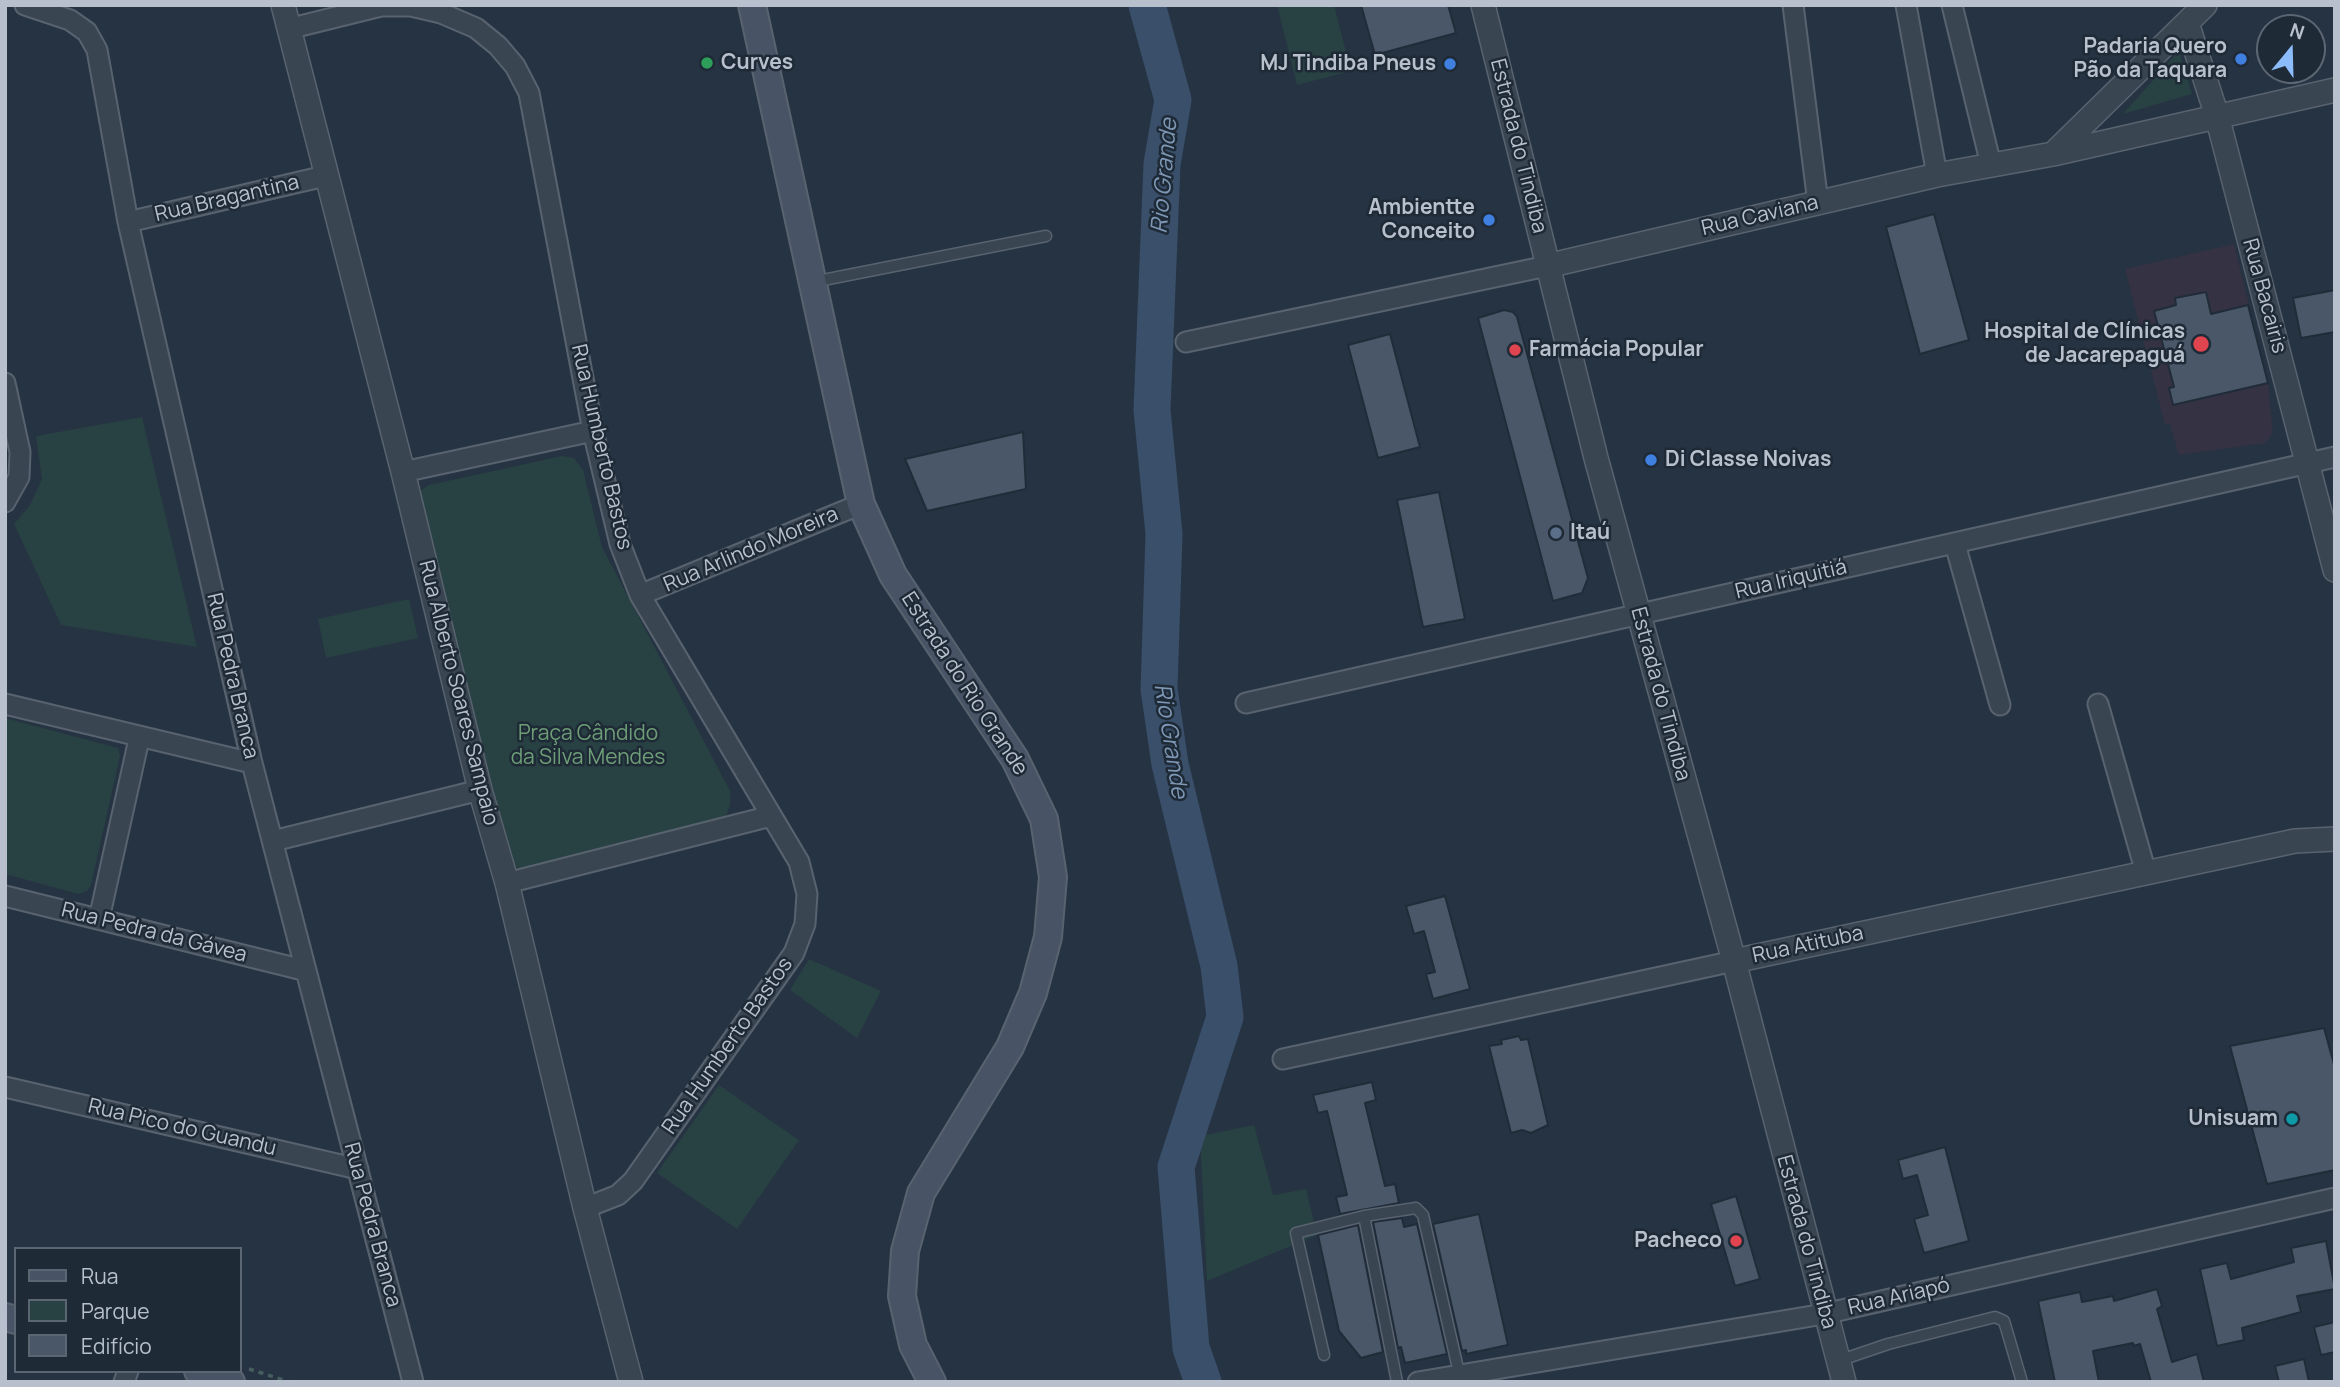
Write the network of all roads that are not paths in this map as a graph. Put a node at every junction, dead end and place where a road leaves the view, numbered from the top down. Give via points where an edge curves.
1 (25, 5) edge
2 (283, 5) edge
3 (752, 5) edge
4 (1483, 5) edge
5 (1793, 5) edge
6 (1906, 5) edge
7 (1952, 5) edge
8 (2204, 5) edge
9 (2187, 23) junction
10 (289, 29) junction
11 (2335, 90) edge
12 (2217, 116) junction
13 (2053, 154) junction
14 (1991, 165) junction
15 (1937, 175) junction
16 (325, 176) junction
17 (1818, 203) junction
18 (128, 222) junction
19 (1046, 236) dead end
20 (1547, 266) junction
21 (813, 282) junction
22 (1186, 342) dead end
23 (5, 383) edge
24 (593, 431) junction
25 (2335, 457) edge
26 (2308, 464) junction
27 (403, 472) junction
28 (5, 502) edge
29 (861, 504) junction
30 (1955, 544) junction
31 (2335, 570) edge
32 (640, 595) junction
33 (1638, 615) junction
34 (1246, 703) dead end
35 (5, 704) edge
36 (2000, 705) dead end
37 (2098, 705) dead end
38 (139, 738) junction
39 (251, 763) junction
40 (480, 790) junction
41 (771, 816) junction
42 (2335, 839) edge
43 (273, 841) junction
44 (2146, 873) junction
45 (507, 883) junction
46 (5, 896) edge
47 (99, 919) junction
48 (1734, 961) junction
49 (303, 970) junction
50 (1283, 1059) dead end
51 (5, 1087) edge
52 (358, 1169) junction
53 (2335, 1198) edge
54 (584, 1208) junction
55 (1364, 1216) junction
56 (1824, 1314) junction
57 (1324, 1355) dead end
58 (1841, 1371) edge
59 (204, 1373) edge
60 (1459, 1373) junction
61 (231, 1382) edge
62 (412, 1382) edge
63 (631, 1382) edge
64 (932, 1382) edge
65 (1397, 1382) edge
66 (1418, 1382) edge
67 (2022, 1382) edge

1 - 18 street, Rua Pedra Branca via 70,20 87,32 97,50
2 - 10 street, Rua Alberto Soares Sampaio
3 - 21 main road, Estrada do Rio Grande
4 - 20 street, Estrada do Tindiba
5 - 17 street
6 - 15 street
7 - 14 street
8 - 9 street
9 - 12 street, Rua Bacairis
9 - 13 street
10 - 16 street, Rua Alberto Soares Sampaio
10 - 24 street, Rua Humberto Bastos via 381,6 411,6 476,28 515,66 529,93
11 - 12 street, Rua Caviana
12 - 13 street, Rua Caviana
12 - 26 street, Rua Bacairis
13 - 14 street, Rua Caviana
14 - 15 street, Rua Caviana
15 - 17 street, Rua Caviana
16 - 18 street, Rua Bragantina
16 - 27 street, Rua Alberto Soares Sampaio
17 - 20 street, Rua Caviana
18 - 39 street, Rua Pedra Branca
19 - 21 lane
20 - 22 street, Rua Caviana
20 - 33 street, Estrada do Tindiba
21 - 29 main road, Estrada do Rio Grande
23 - 28 street via 20,452 19,477
24 - 27 street
24 - 32 street, Rua Humberto Bastos via 620,544
25 - 26 street, Rua Iriquitiá
26 - 30 street, Rua Iriquitiá
26 - 31 street, Rua Bacairis
27 - 40 street, Rua Alberto Soares Sampaio
29 - 32 street, Rua Arlindo Moreira
29 - 64 main road, Estrada do Rio Grande via 893,575 1016,759 1044,819 1054,877 1048,937 1033,993 1010,1047 921,1193 905,1251 902,1296 913,1345
30 - 33 street, Rua Iriquitiá
30 - 36 street
32 - 41 street, Rua Humberto Bastos
33 - 34 street, Rua Iriquitiá
33 - 48 street, Estrada do Tindiba
35 - 38 street
37 - 44 street
38 - 39 street
38 - 47 street
39 - 43 street, Rua Pedra Branca
40 - 43 street
40 - 45 street, Rua Alberto Soares Sampaio
41 - 45 street
41 - 54 street, Rua Humberto Bastos via 799,862 807,894 805,924 794,953 633,1181 618,1195
42 - 44 street, Rua Atituba via 2295,841
43 - 49 street, Rua Pedra Branca
44 - 48 street, Rua Atituba
45 - 54 street, Rua Alberto Soares Sampaio
46 - 47 street, Rua Pedra da Gávea
47 - 49 street, Rua Pedra da Gávea
48 - 50 street, Rua Atituba
48 - 56 street, Estrada do Tindiba
49 - 52 street, Rua Pedra Branca
51 - 52 street, Rua Pico do Guandu
52 - 62 street, Rua Pedra Branca
53 - 56 street, Rua Ariapó
54 - 63 street, Rua Alberto Soares Sampaio
55 - 57 lane via 1298,1231 1295,1237
55 - 60 lane via 1420,1210
55 - 65 lane
56 - 58 street, Estrada do Tindiba
56 - 60 street, Rua Ariapó
58 - 67 lane via 1888,1344 1995,1317 2004,1321
59 - 61 main road
60 - 66 street, Rua Ariapó

